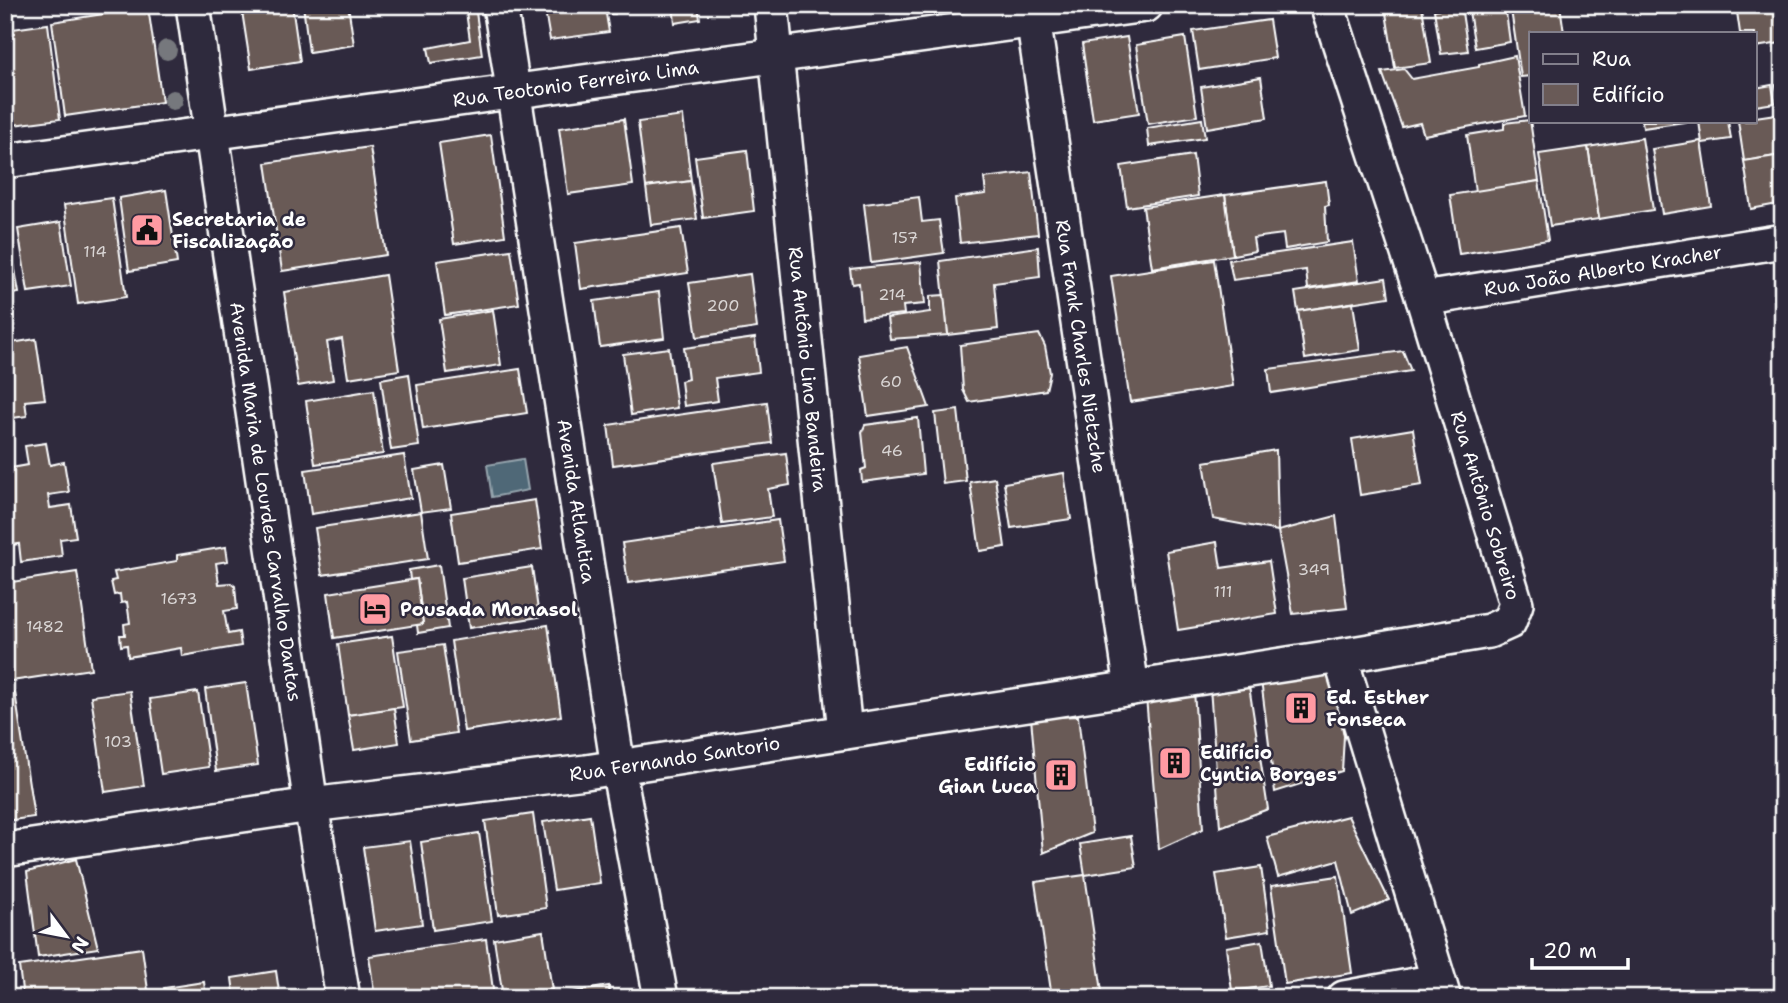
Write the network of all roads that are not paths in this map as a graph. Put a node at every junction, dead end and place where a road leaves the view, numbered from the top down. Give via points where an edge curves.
1 (193, 5) edge
2 (500, 5) edge
3 (771, 5) edge
4 (1146, 5) edge
5 (1327, 5) edge
6 (1032, 13) edge
7 (776, 56) junction
8 (514, 93) junction
9 (212, 134) junction
10 (5, 162) edge
11 (1783, 242) edge
12 (1423, 299) junction
13 (1340, 656) junction
14 (1132, 688) junction
15 (845, 732) junction
16 (618, 767) junction
17 (311, 805) junction
18 (5, 850) edge
19 (1440, 989) edge
20 (343, 998) edge
21 (661, 998) edge
22 (1344, 998) edge

1 - 9 street, Avenida Maria de Lourdes Carvalho Dantas
2 - 8 street, Avenida Atlantica
3 - 7 street, Rua Antônio Lino Bandeira
4 - 6 street, Rua Teotonio Ferreira Lima
5 - 12 street, Rua Antônio Sobreiro
6 - 7 street, Rua Teotonio Ferreira Lima
6 - 14 street, Rua Frank Charles Nietzche
7 - 8 street, Rua Teotonio Ferreira Lima
7 - 15 street, Rua Antônio Lino Bandeira
8 - 9 street, Rua Teotonio Ferreira Lima
8 - 16 street, Avenida Atlantica
9 - 10 street, Rua Teotonio Ferreira Lima
9 - 17 street, Avenida Maria de Lourdes Carvalho Dantas
11 - 12 street, Rua João Alberto Kracher
12 - 13 street, Rua Antônio Sobreiro via 1513,589 1515,610 1503,626 1489,631
13 - 14 street, Rua Fernando Santorio
13 - 19 street
14 - 15 street, Rua Fernando Santorio
15 - 16 street, Rua Fernando Santorio
16 - 17 street, Rua Fernando Santorio
16 - 21 street, Avenida Atlantica
17 - 18 street, Rua Fernando Santorio
17 - 20 street, Avenida Maria de Lourdes Carvalho Dantas
19 - 22 street

